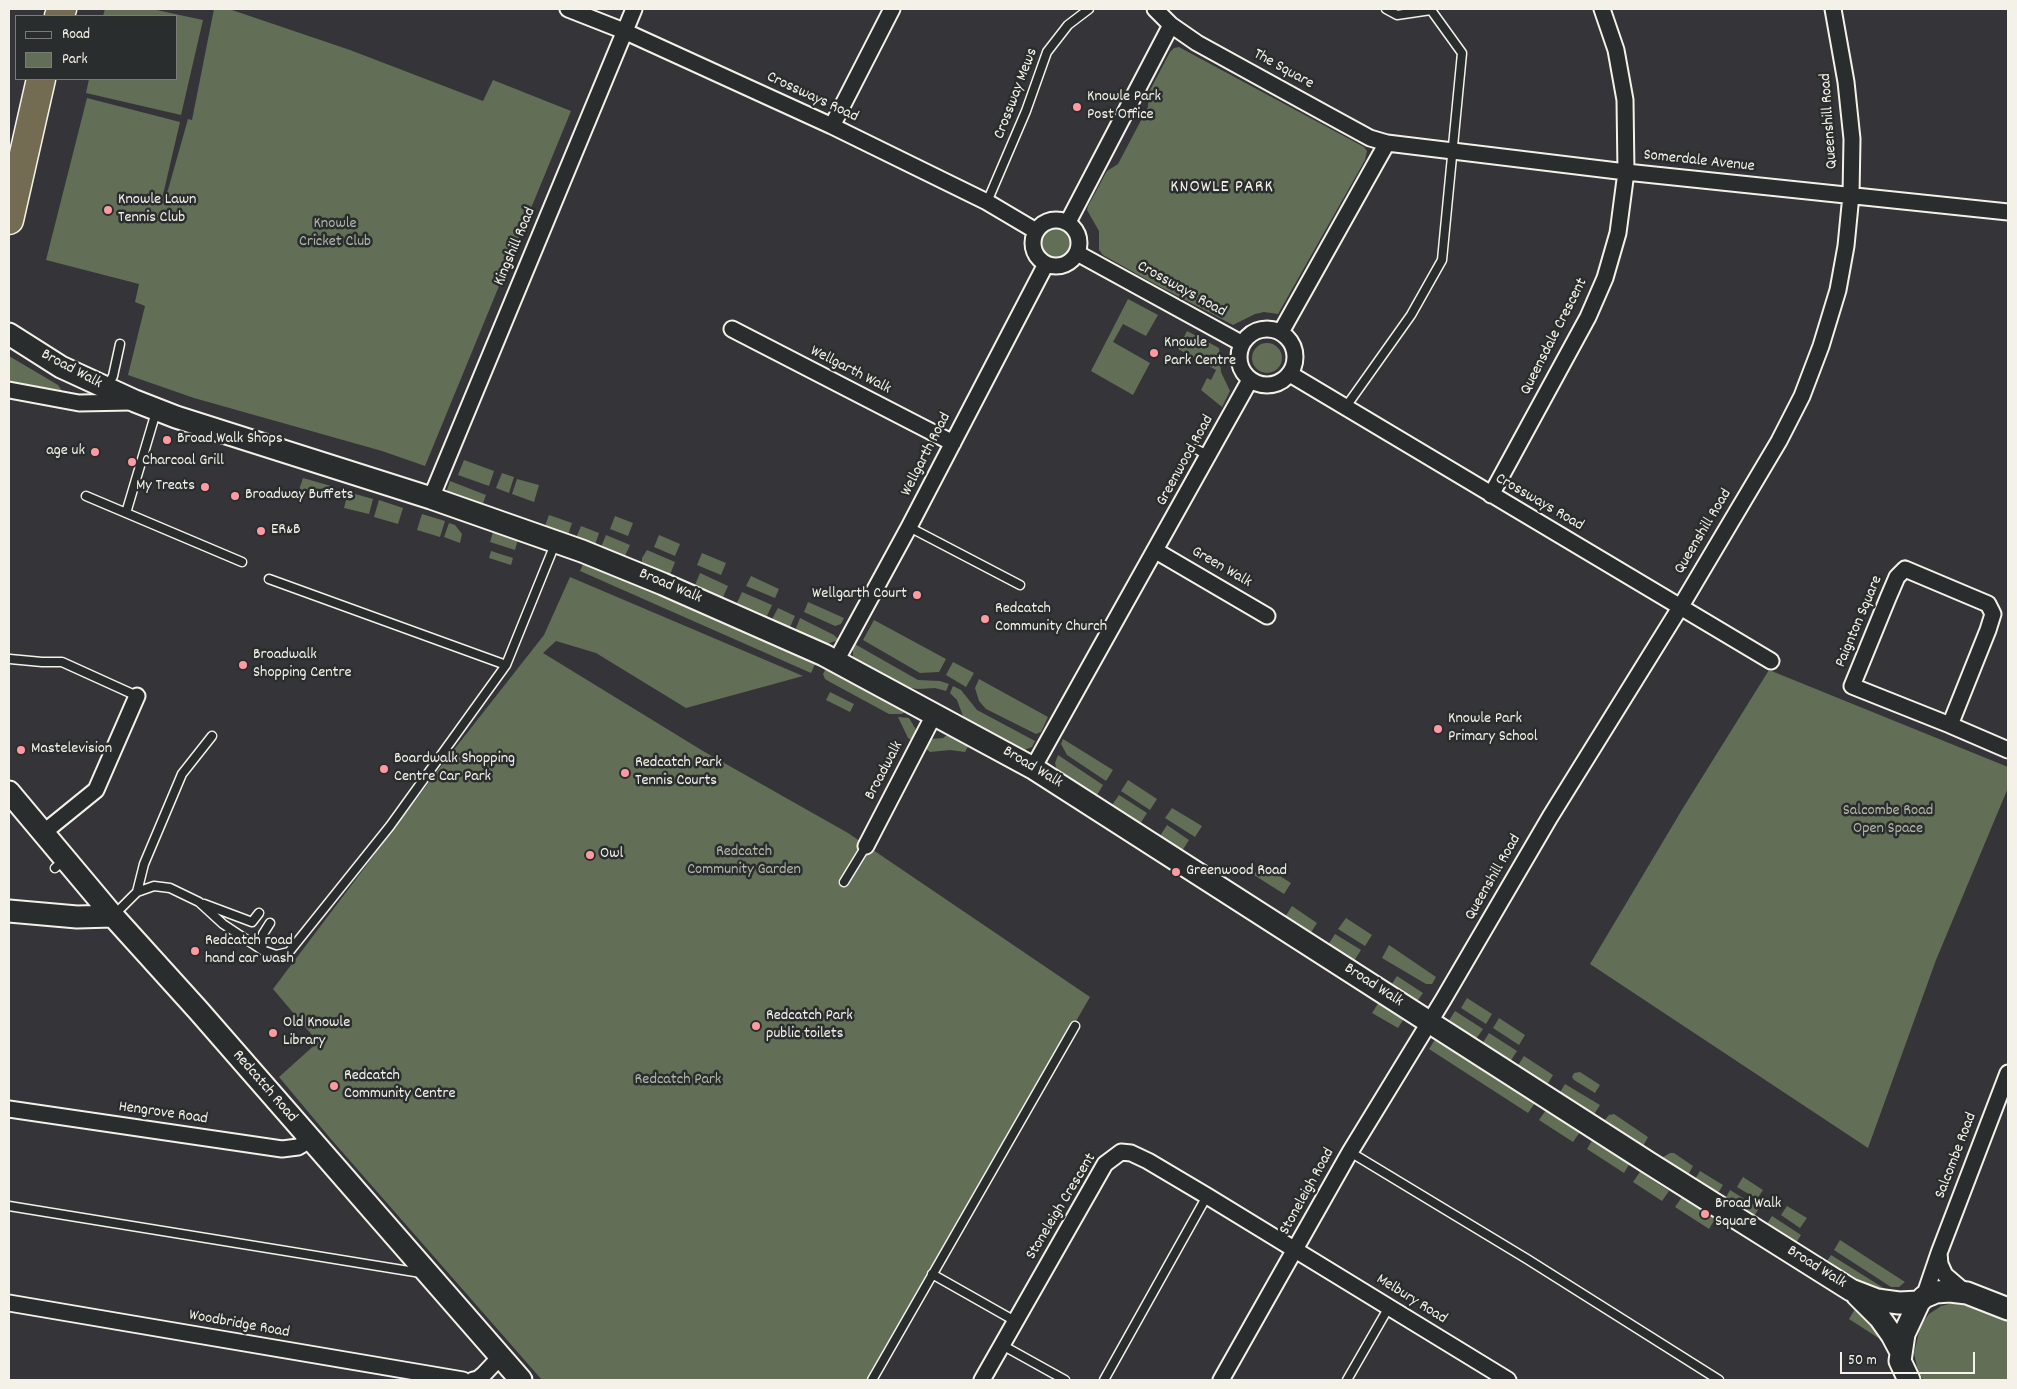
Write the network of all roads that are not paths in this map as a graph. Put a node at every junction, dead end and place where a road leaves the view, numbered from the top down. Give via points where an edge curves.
1 (568, 9) edge
2 (634, 9) edge
3 (892, 9) edge
4 (1090, 9) edge
5 (1155, 9) edge
6 (1386, 9) edge
7 (1602, 9) edge
8 (1833, 9) edge
9 (1171, 25) junction
10 (624, 32) junction
11 (41, 80) edge
12 (832, 126) junction
13 (1387, 143) junction
14 (1452, 152) junction
15 (1626, 172) junction
16 (1851, 195) junction
17 (987, 202) junction
18 (2008, 212) edge
19 (9, 220) edge
20 (1068, 222) junction
21 (1036, 231) junction
22 (1077, 253) junction
23 (1046, 264) junction
24 (732, 329) dead end
25 (1281, 332) junction
26 (9, 334) edge
27 (1241, 343) junction
28 (120, 344) dead end
29 (1290, 374) junction
30 (1250, 380) junction
31 (106, 389) junction
32 (9, 390) edge
33 (135, 402) junction
34 (1345, 408) junction
35 (157, 410) junction
36 (953, 444) junction
37 (1491, 495) junction
38 (86, 496) dead end
39 (431, 498) junction
40 (126, 513) junction
41 (909, 527) junction
42 (556, 542) junction
43 (1156, 551) junction
44 (242, 562) dead end
45 (269, 579) dead end
46 (1020, 585) dead end
47 (1681, 606) junction
48 (1268, 616) dead end
49 (10, 659) dead end
50 (836, 661) junction
51 (1772, 661) dead end
52 (506, 665) junction
53 (137, 696) joint
54 (935, 713) junction
55 (1950, 725) junction
56 (212, 736) dead end
57 (2008, 750) edge
58 (1033, 768) junction
59 (9, 792) edge
60 (43, 832) junction
61 (866, 846) joint
62 (844, 882) dead end
63 (87, 886) junction
64 (138, 892) junction
65 (199, 902) junction
66 (9, 911) edge
67 (259, 913) dead end
68 (113, 916) junction
69 (77, 917) junction
70 (270, 923) dead end
71 (262, 950) junction
72 (1429, 1022) junction
73 (1075, 1026) dead end
74 (2008, 1073) edge
75 (9, 1109) edge
76 (310, 1140) junction
77 (1350, 1152) junction
78 (1207, 1196) junction
79 (9, 1206) edge
80 (1296, 1249) junction
81 (1939, 1253) junction
82 (428, 1274) junction
83 (932, 1274) junction
84 (1851, 1290) junction
85 (1967, 1294) junction
86 (1922, 1299) junction
87 (9, 1303) edge
88 (1389, 1307) junction
89 (2008, 1309) edge
90 (1015, 1321) junction
91 (1002, 1345) junction
92 (500, 1356) junction
93 (1901, 1368) edge
94 (464, 1380) edge
95 (472, 1380) edge
96 (521, 1380) edge
97 (872, 1380) edge
98 (982, 1380) edge
99 (1065, 1380) edge
100 (1104, 1380) edge
101 (1221, 1380) edge
102 (1348, 1380) edge
103 (1508, 1380) edge
104 (1719, 1380) edge

1 - 10 street, Crossways Road
2 - 10 street, Kingshill Road
3 - 12 street
4 - 17 lane, Crossway Mews via 1068,25 1047,52
5 - 9 street, The Square
6 - 14 lane via 1397,15 1431,10 1461,50
7 - 15 street, Queensdale Crescent via 1616,50 1625,100
8 - 16 street, Queenshill Road via 1851,130
9 - 13 street, The Square via 1197,43 1326,114 1370,138
9 - 20 street
10 - 12 street, Crossways Road
10 - 39 street, Kingshill Road
11 - 19 highway
12 - 17 street, Crossways Road
13 - 14 street, Somerdale Avenue
13 - 25 street
14 - 15 street, Somerdale Avenue
14 - 34 lane via 1442,260 1411,315
15 - 16 street, Somerdale Avenue
15 - 37 street, Queensdale Crescent via 1618,233 1605,278 1588,318
16 - 18 street, Somerdale Avenue
16 - 47 street, Queenshill Road via 1838,290 1802,396 1779,441
17 - 21 street, Crossways Road
20 - 21 street via 1054,219
20 - 22 street via 1079,236
21 - 23 street via 1033,238 1035,253
22 - 23 street via 1067,264
22 - 27 street, Crossways Road
23 - 36 street, Wellgarth Road
24 - 36 street, Wellgarth Walk
25 - 27 street via 1272,329 1254,331
25 - 29 street via 1295,351
26 - 31 street, Broad Walk via 61,367
27 - 30 street via 1239,364
28 - 31 lane via 113,376
29 - 30 street via 1284,380 1267,385
29 - 34 street, Crossways Road
30 - 43 street, Greenwood Road via 1202,452
31 - 33 street, Broad Walk
32 - 33 street, Broad Walk via 79,403
33 - 35 street, Broad Walk
34 - 37 street, Crossways Road
35 - 39 street, Broad Walk
35 - 40 lane
36 - 41 street, Wellgarth Road
37 - 47 street, Crossways Road
38 - 40 lane
39 - 42 street, Broad Walk
40 - 44 lane
41 - 46 lane
41 - 50 street, Wellgarth Road
42 - 50 street, Broad Walk via 663,584
42 - 52 lane
43 - 48 street, Green Walk
43 - 58 street, Greenwood Road
45 - 52 lane
47 - 51 street, Crossways Road
47 - 72 street, Queenshill Road
49 - 53 lane via 62,662
50 - 54 street, Broad Walk
52 - 71 lane via 390,826 289,952 276,955
53 - 60 street via 96,790
54 - 58 street, Broad Walk
54 - 61 street, Broadwalk
55 - 55 street, Paignton Square via 1993,614 1988,604 1905,569 1897,578 1852,686
55 - 57 street, Paignton Square
56 - 64 lane via 182,774 144,864
58 - 72 street, Broad Walk
59 - 60 street, Redcatch Road
60 - 63 street, Redcatch Road via 59,864
61 - 62 lane
63 - 68 street, Redcatch Road
63 - 69 street via 89,906
64 - 65 lane via 154,886 170,888
64 - 68 lane
65 - 67 lane via 252,922
65 - 71 lane via 223,924
66 - 69 street
68 - 69 street
68 - 76 street, Redcatch Road
70 - 71 lane via 263,934
72 - 77 street, Stoneleigh Road
72 - 84 street, Broad Walk
73 - 83 lane
74 - 81 street, Salcombe Road
75 - 76 street, Hengrove Road via 282,1149 298,1147
76 - 82 street, Redcatch Road
77 - 80 street, Stoneleigh Road
77 - 104 lane
78 - 80 street, Stoneleigh Crescent
78 - 90 street, Stoneleigh Crescent via 1131,1153 1121,1152 1113,1157 1105,1164
78 - 100 lane
79 - 82 lane
80 - 88 street, Melbury Road
80 - 101 street, Stoneleigh Road
81 - 85 street via 1944,1275
81 - 86 street, Salcombe Road
82 - 92 street, Redcatch Road
83 - 90 lane
83 - 97 lane
84 - 86 street, Broad Walk via 1877,1300 1899,1303
84 - 93 street, Broad Walk via 1892,1334
85 - 86 street via 1936,1292
85 - 89 street
86 - 93 street, Broad Walk via 1904,1334
87 - 94 street, Woodbridge Road
88 - 102 lane
88 - 103 street, Melbury Road
90 - 91 street, Stoneleigh Crescent
91 - 98 street, Stoneleigh Crescent
91 - 99 lane
92 - 95 street via 484,1374
92 - 96 street, Redcatch Road

